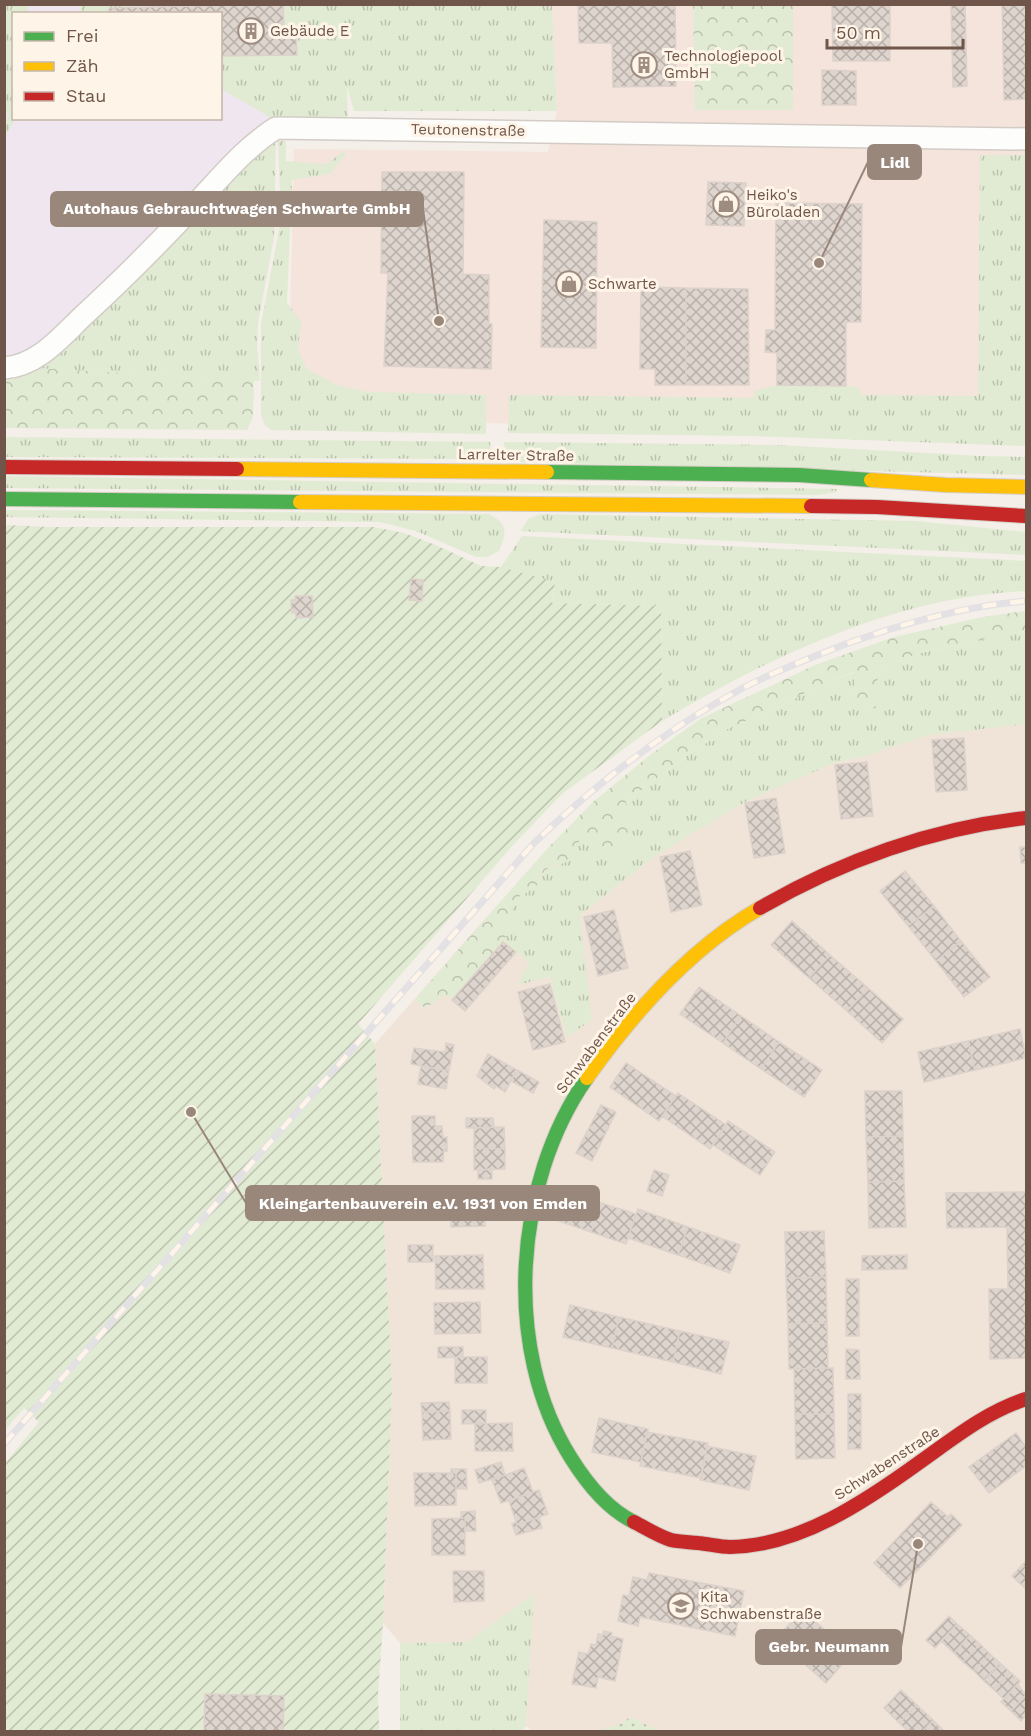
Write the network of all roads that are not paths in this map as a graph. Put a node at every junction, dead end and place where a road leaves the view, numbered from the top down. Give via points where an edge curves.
1 (1026, 139) edge
2 (4, 368) edge
3 (4, 467) edge
4 (1026, 487) edge
5 (4, 499) edge
6 (1026, 516) edge
7 (1026, 818) edge
8 (1026, 1399) edge

1 - 2 street, Teutonenstraße via 276,128 244,152 187,214 61,337 29,363
3 - 4 street, Larrelter Straße via 787,475
5 - 6 street via 877,507
7 - 8 street, Schwabenstraße via 913,842 830,870 733,923 685,963 629,1023 562,1120 532,1209 526,1300 539,1386 554,1429 574,1468 597,1496 626,1519 661,1536 688,1543 732,1547 758,1544 825,1521 887,1485 986,1416

